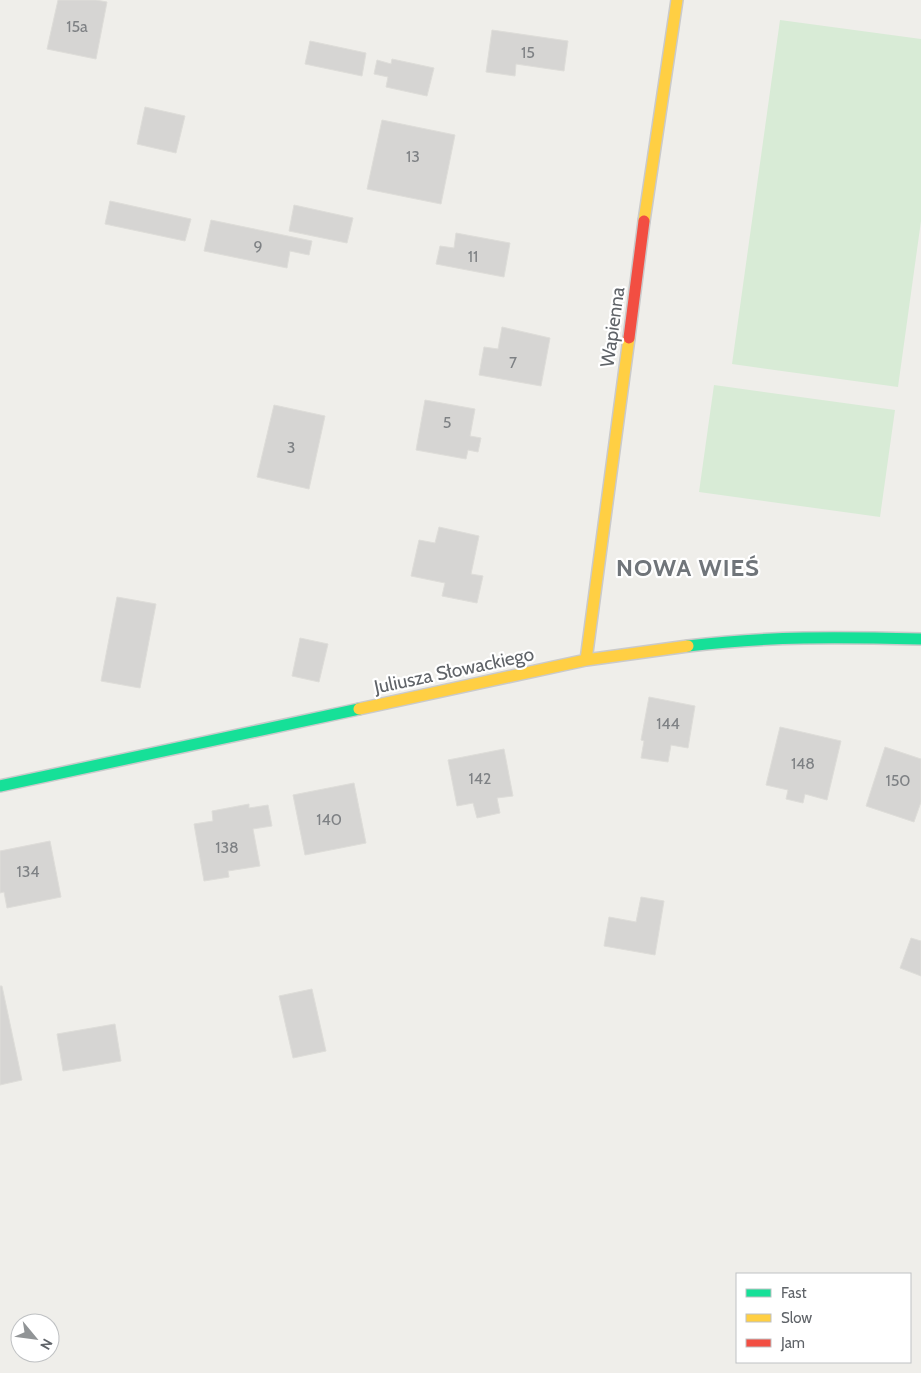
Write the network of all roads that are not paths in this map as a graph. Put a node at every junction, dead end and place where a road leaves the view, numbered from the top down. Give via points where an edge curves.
1 (677, 0) edge
2 (921, 640) edge
3 (586, 660) junction
4 (0, 786) edge

1 - 3 street, Wapienna via 643,228
2 - 3 street, Juliusza Słowackiego via 797,637 676,646
3 - 4 street, Juliusza Słowackiego

